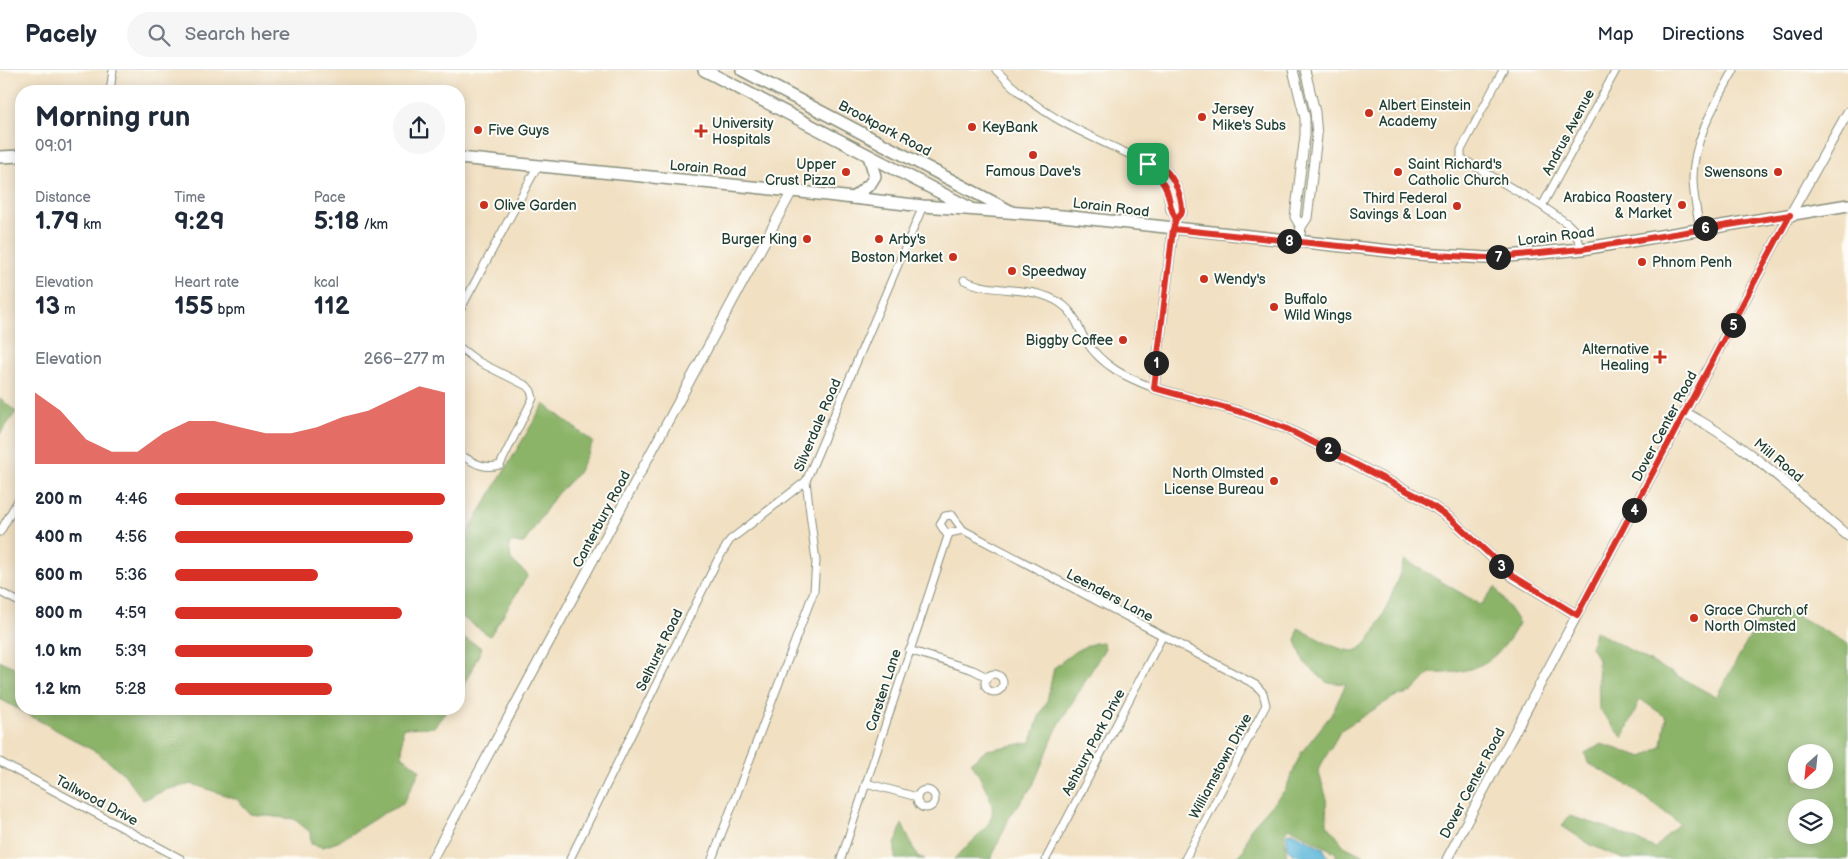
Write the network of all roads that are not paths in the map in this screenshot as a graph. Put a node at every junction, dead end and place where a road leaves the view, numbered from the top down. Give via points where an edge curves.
1 (113, 70) edge
2 (704, 70) edge
3 (742, 70) edge
4 (996, 70) edge
5 (1293, 70) edge
6 (1305, 70) edge
7 (1504, 70) edge
8 (1616, 70) edge
9 (1734, 70) edge
10 (111, 85) edge
11 (1848, 112) edge
12 (15, 156) edge
13 (869, 156) junction
14 (0, 157) edge
15 (465, 159) edge
16 (1148, 164) junction
17 (538, 165) junction
18 (792, 191) junction
19 (852, 198) junction
20 (1848, 205) edge
21 (923, 206) junction
22 (1542, 206) junction
23 (971, 209) junction
24 (1014, 213) junction
25 (1790, 215) junction
26 (1174, 224) junction
27 (1302, 227) junction
28 (1700, 229) junction
29 (1299, 242) junction
30 (1582, 249) junction
31 (964, 280) dead end
32 (465, 301) edge
33 (465, 352) edge
34 (1154, 388) junction
35 (1686, 413) junction
36 (465, 457) edge
37 (806, 481) junction
38 (15, 506) edge
39 (963, 530) junction
40 (0, 532) edge
41 (950, 534) junction
42 (1848, 536) edge
43 (0, 592) edge
44 (15, 600) edge
45 (1577, 615) junction
46 (1162, 637) junction
47 (909, 650) junction
48 (987, 677) dead end
49 (1256, 685) joint
50 (0, 762) edge
51 (866, 783) junction
52 (917, 797) dead end
53 (181, 859) edge
54 (432, 859) edge
55 (570, 859) edge
56 (712, 859) edge
57 (842, 859) edge
58 (1046, 859) edge
59 (1185, 859) edge
60 (1447, 859) edge

1 - 10 street
2 - 13 main road
3 - 24 main road, Brookpark Road
4 - 16 street via 1044,113
5 - 27 street via 1305,118 1295,217
6 - 27 street via 1317,136 1307,218
7 - 22 street via 1460,150 1460,158
8 - 22 street, Andrus Avenue
9 - 28 street via 1700,138 1694,160 1694,198
11 - 25 street, Dover Center Road
12 - 14 main road
13 - 19 main road via 874,176 870,184
13 - 23 main road
15 - 17 main road, Lorain Road
16 - 26 street via 1166,188
16 - 26 street via 1155,163 1164,170 1177,187 1182,212
17 - 18 main road, Lorain Road
17 - 32 street
18 - 19 main road, Lorain Road
18 - 54 street, Canterbury Road
19 - 21 main road, Lorain Road
20 - 25 main road, Lorain Road
21 - 23 main road, Lorain Road
21 - 37 street, Silverdale Road
22 - 30 street via 1574,230
23 - 24 main road, Lorain Road
24 - 26 main road, Lorain Road
25 - 28 main road, Lorain Road
25 - 35 street, Dover Center Road
26 - 29 main road, Lorain Road
26 - 34 street
27 - 29 street
28 - 30 main road, Lorain Road
29 - 30 main road, Lorain Road via 1487,258
31 - 34 street via 979,288 1042,294 1062,304 1079,324 1086,341 1106,364
33 - 36 street via 527,386 533,398 500,465 489,468
34 - 45 street via 1244,413 1308,438 1421,498 1451,519 1513,576
35 - 42 street, Mill Road via 1745,449
35 - 45 street, Dover Center Road
37 - 55 street, Selhurst Road via 730,540
37 - 56 street, Silverdale Road via 816,561 814,592
38 - 40 street
39 - 41 street
39 - 41 street, Leenders Lane via 956,518 945,516 940,524
39 - 46 street, Leenders Lane
41 - 47 street, Carsten Lane
43 - 44 street
45 - 60 street, Dover Center Road
46 - 49 street, Leenders Lane
46 - 58 street, Ashbury Park Drive
47 - 48 street
47 - 51 street, Carsten Lane
49 - 59 street, Williamstown Drive via 1263,693 1266,705
50 - 53 street, Tallwood Drive
51 - 52 street
51 - 57 street, Carsten Lane

